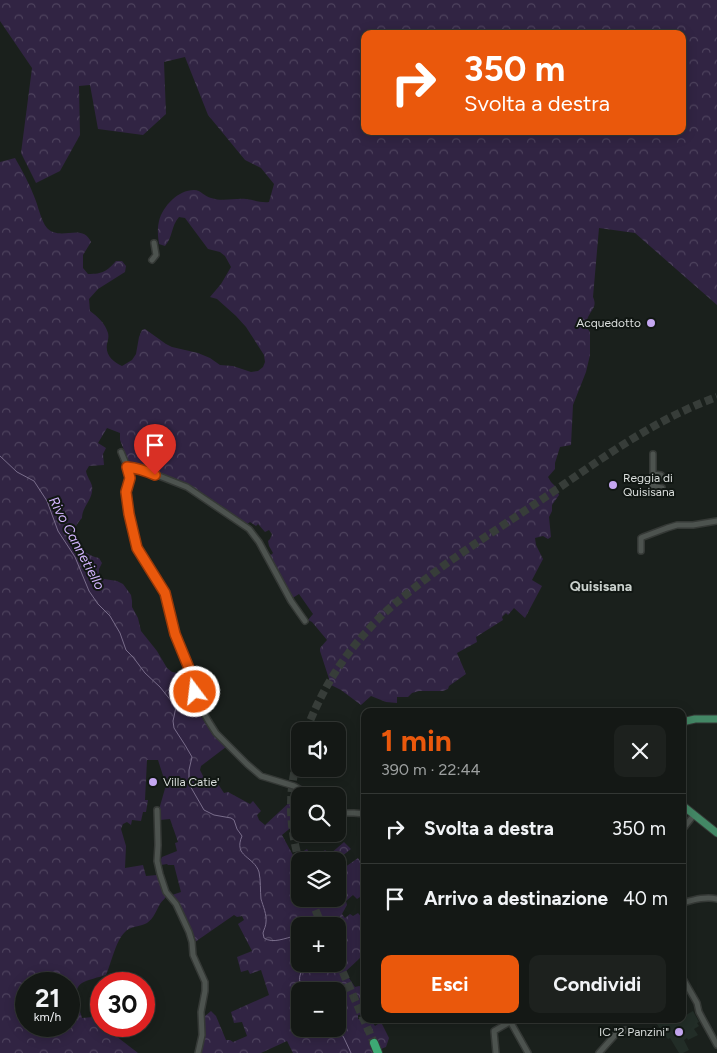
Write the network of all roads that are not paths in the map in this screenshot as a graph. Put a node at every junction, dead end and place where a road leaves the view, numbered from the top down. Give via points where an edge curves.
1 (154, 243) dead end
2 (152, 260) dead end
3 (120, 452) dead end
4 (653, 454) dead end
5 (127, 467) junction
6 (661, 493) dead end
7 (717, 521) edge
8 (641, 551) dead end
9 (305, 621) dead end
10 (717, 719) edge
11 (686, 721) edge
12 (296, 787) edge
13 (686, 808) edge
14 (157, 810) dead end
15 (346, 813) edge
16 (361, 813) edge
17 (694, 815) junction
18 (686, 825) edge
19 (717, 833) edge
20 (717, 899) edge
21 (686, 902) edge
22 (686, 984) edge
23 (508, 1023) edge
24 (514, 1023) edge
25 (625, 1030) dead end
26 (374, 1043) tunnel mouth
27 (717, 1045) edge
28 (198, 1053) edge
29 (378, 1053) edge
30 (496, 1053) edge
31 (528, 1053) edge
32 (599, 1053) edge

1 - 2 street via 156,255
3 - 5 street
4 - 6 street via 653,474 661,477 652,478 652,487 662,488
5 - 9 street via 188,487 249,529
5 - 12 street via 130,478 126,492 137,548 165,593 175,634 201,708 216,733 261,776
7 - 8 street via 677,525 642,537
10 - 11 main road
13 - 17 main road
14 - 28 street via 160,874 166,892 176,904 189,932 193,955 205,982
15 - 16 street
17 - 18 street
17 - 19 main road
20 - 21 street
22 - 27 street
23 - 30 street via 494,1031
24 - 31 street
25 - 32 street via 615,1035
26 - 29 highway

